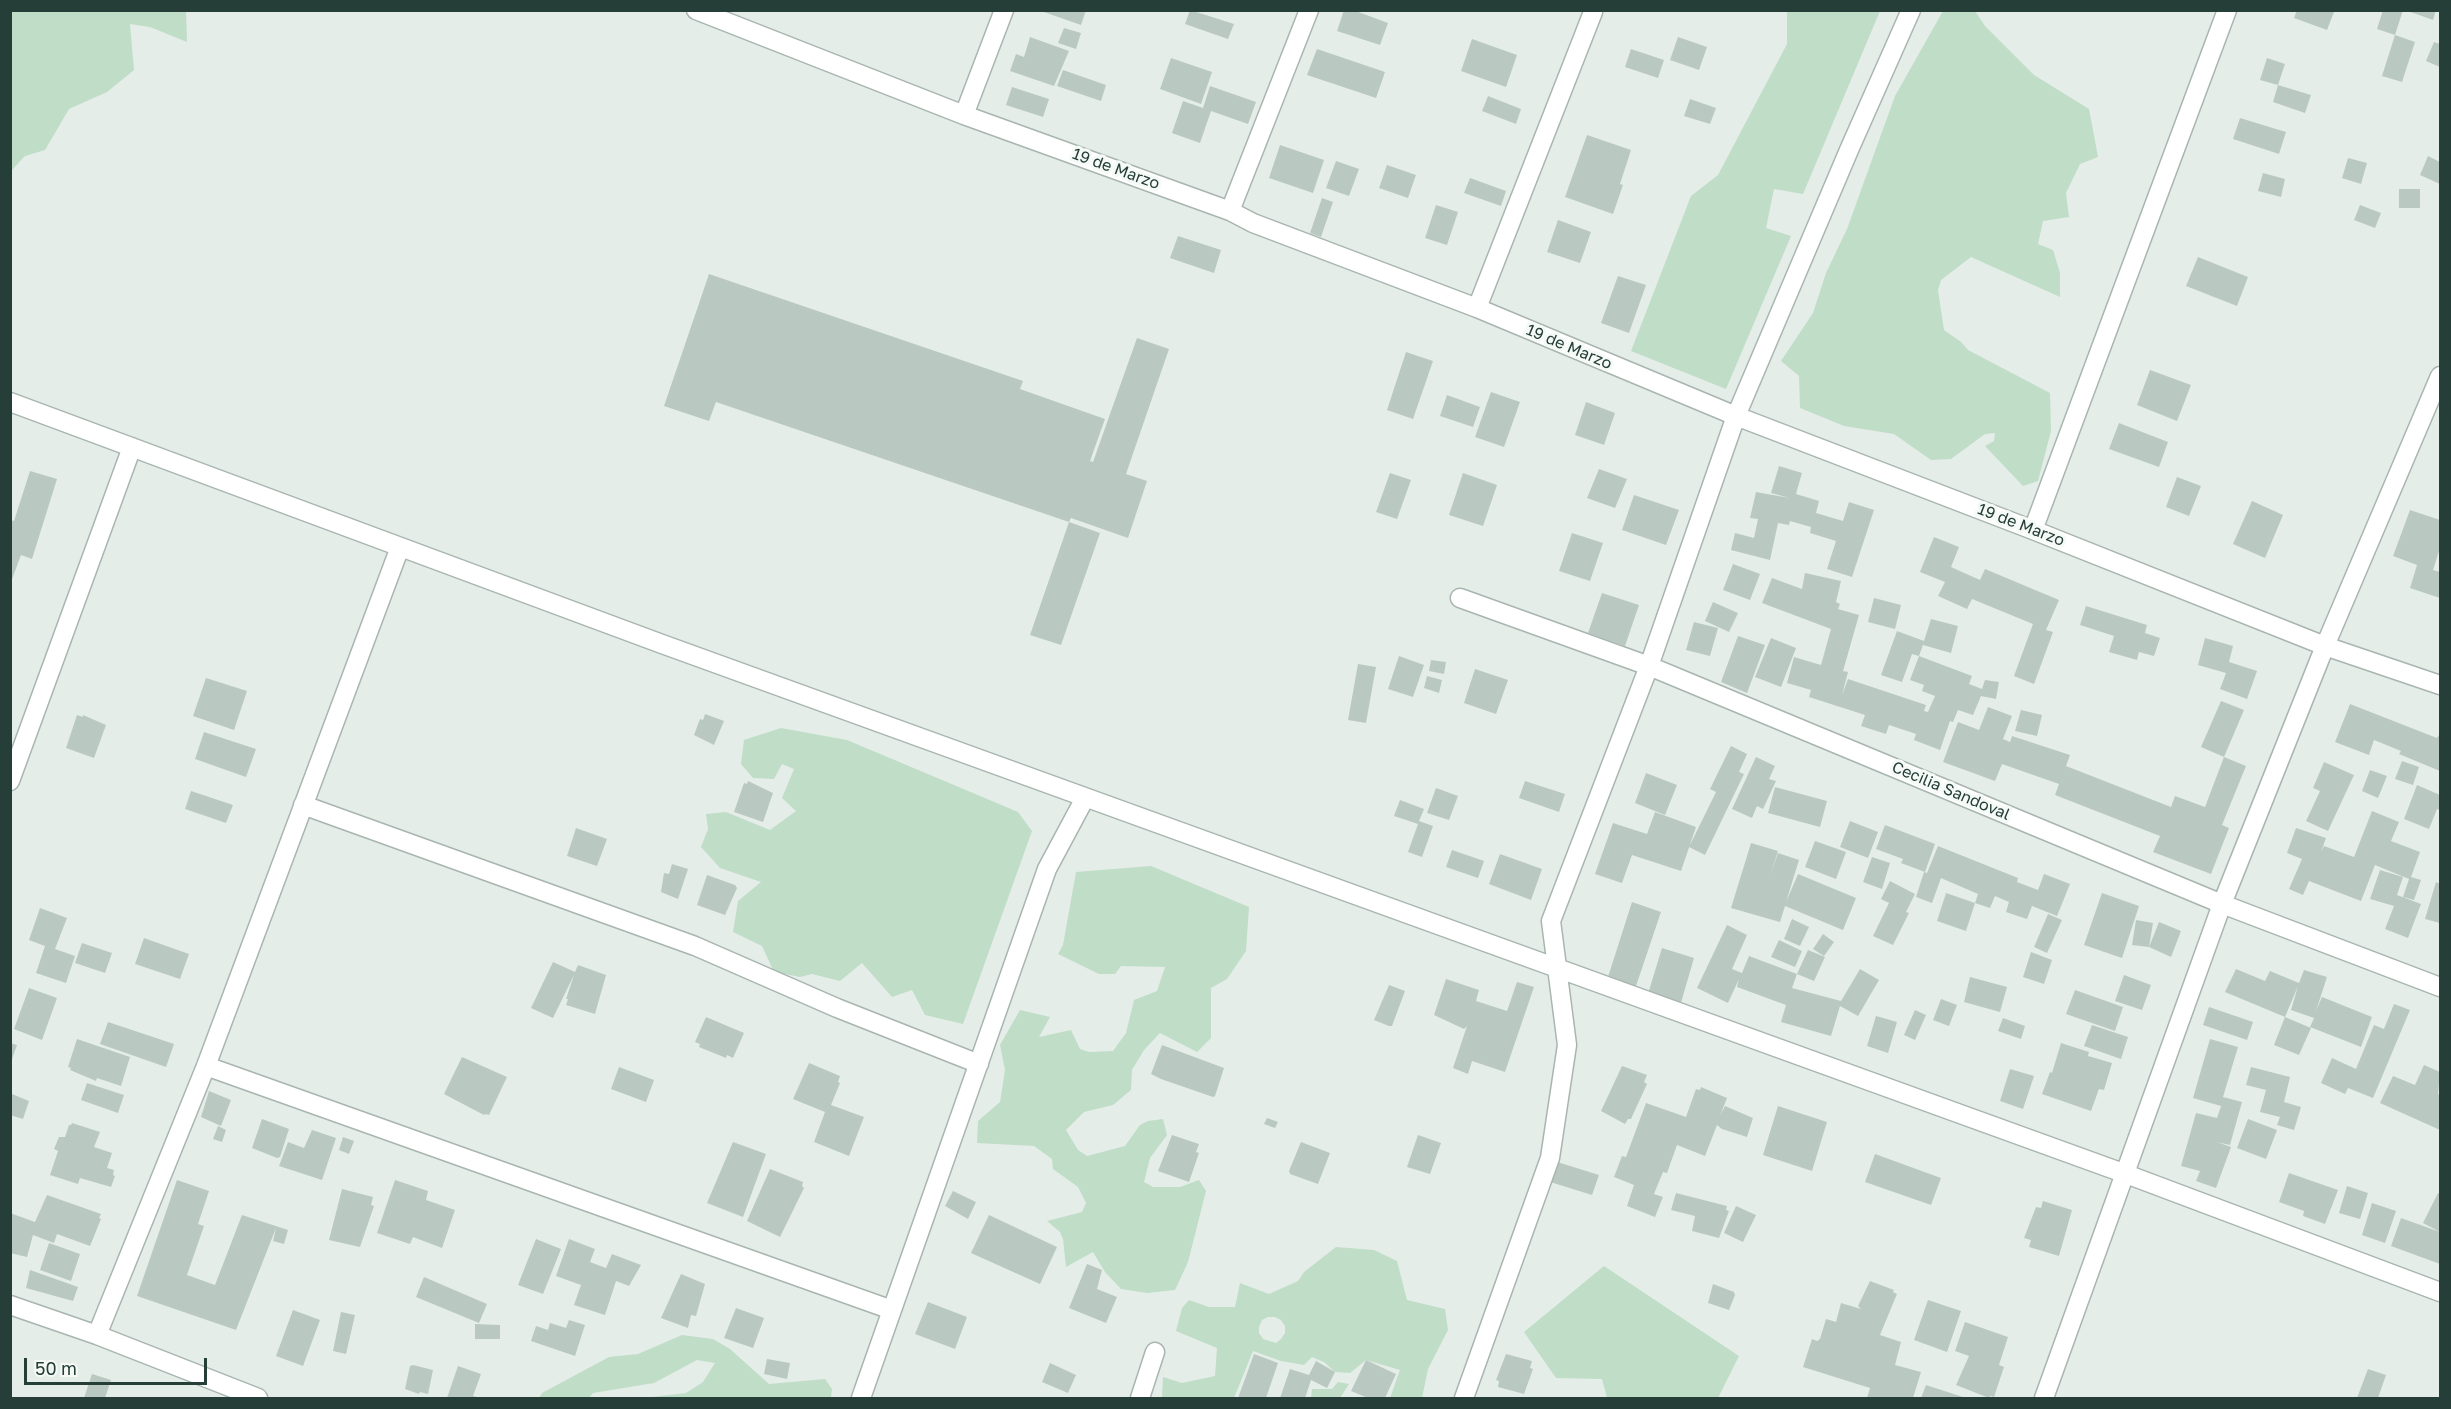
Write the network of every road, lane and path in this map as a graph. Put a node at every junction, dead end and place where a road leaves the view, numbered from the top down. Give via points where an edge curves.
1 (1004, 10) edge
2 (1309, 10) edge
3 (1911, 10) edge
4 (2227, 10) edge
5 (700, 11) edge
6 (1593, 12) dead end
7 (964, 115) junction
8 (1230, 211) junction
9 (1476, 308) junction
10 (2440, 376) edge
11 (10, 402) edge
12 (1736, 416) junction
13 (132, 447) junction
14 (2033, 530) junction
15 (400, 547) junction
16 (1460, 598) dead end
17 (2325, 646) junction
18 (1649, 666) junction
19 (2440, 685) edge
20 (10, 782) edge
21 (1085, 798) junction
22 (303, 805) junction
23 (2222, 904) junction
24 (1557, 969) junction
25 (2440, 987) edge
26 (979, 1064) junction
27 (206, 1066) junction
28 (2126, 1174) junction
29 (2440, 1292) edge
30 (10, 1305) edge
31 (892, 1310) junction
32 (97, 1335) junction
33 (1155, 1352) dead end
34 (258, 1398) edge
35 (861, 1398) edge
36 (1140, 1398) edge
37 (1464, 1398) edge
38 (2044, 1398) edge

1 - 7 street
2 - 8 street
3 - 12 street
4 - 14 street
5 - 7 street, 19 de Marzo
6 - 9 street
7 - 8 street, 19 de Marzo
8 - 9 street, 19 de Marzo
9 - 12 street, 19 de Marzo
10 - 17 street
11 - 13 street
12 - 14 street, 19 de Marzo
12 - 18 street
13 - 15 street
13 - 20 street
14 - 17 street, 19 de Marzo
15 - 21 street
15 - 22 street
16 - 18 street, Cecilia Sandoval
17 - 19 street, 19 de Marzo
17 - 23 street
18 - 23 street, Cecilia Sandoval
18 - 24 street via 1551,921
21 - 24 street
21 - 26 street via 1047,869
22 - 26 street via 695,946
22 - 27 street
23 - 25 street, Cecilia Sandoval
23 - 28 street
24 - 28 street
24 - 37 street via 1567,1045 1550,1158
26 - 31 street
27 - 31 street
27 - 32 street
28 - 29 street
28 - 38 street
30 - 32 street
31 - 35 street
32 - 34 street
33 - 36 street

